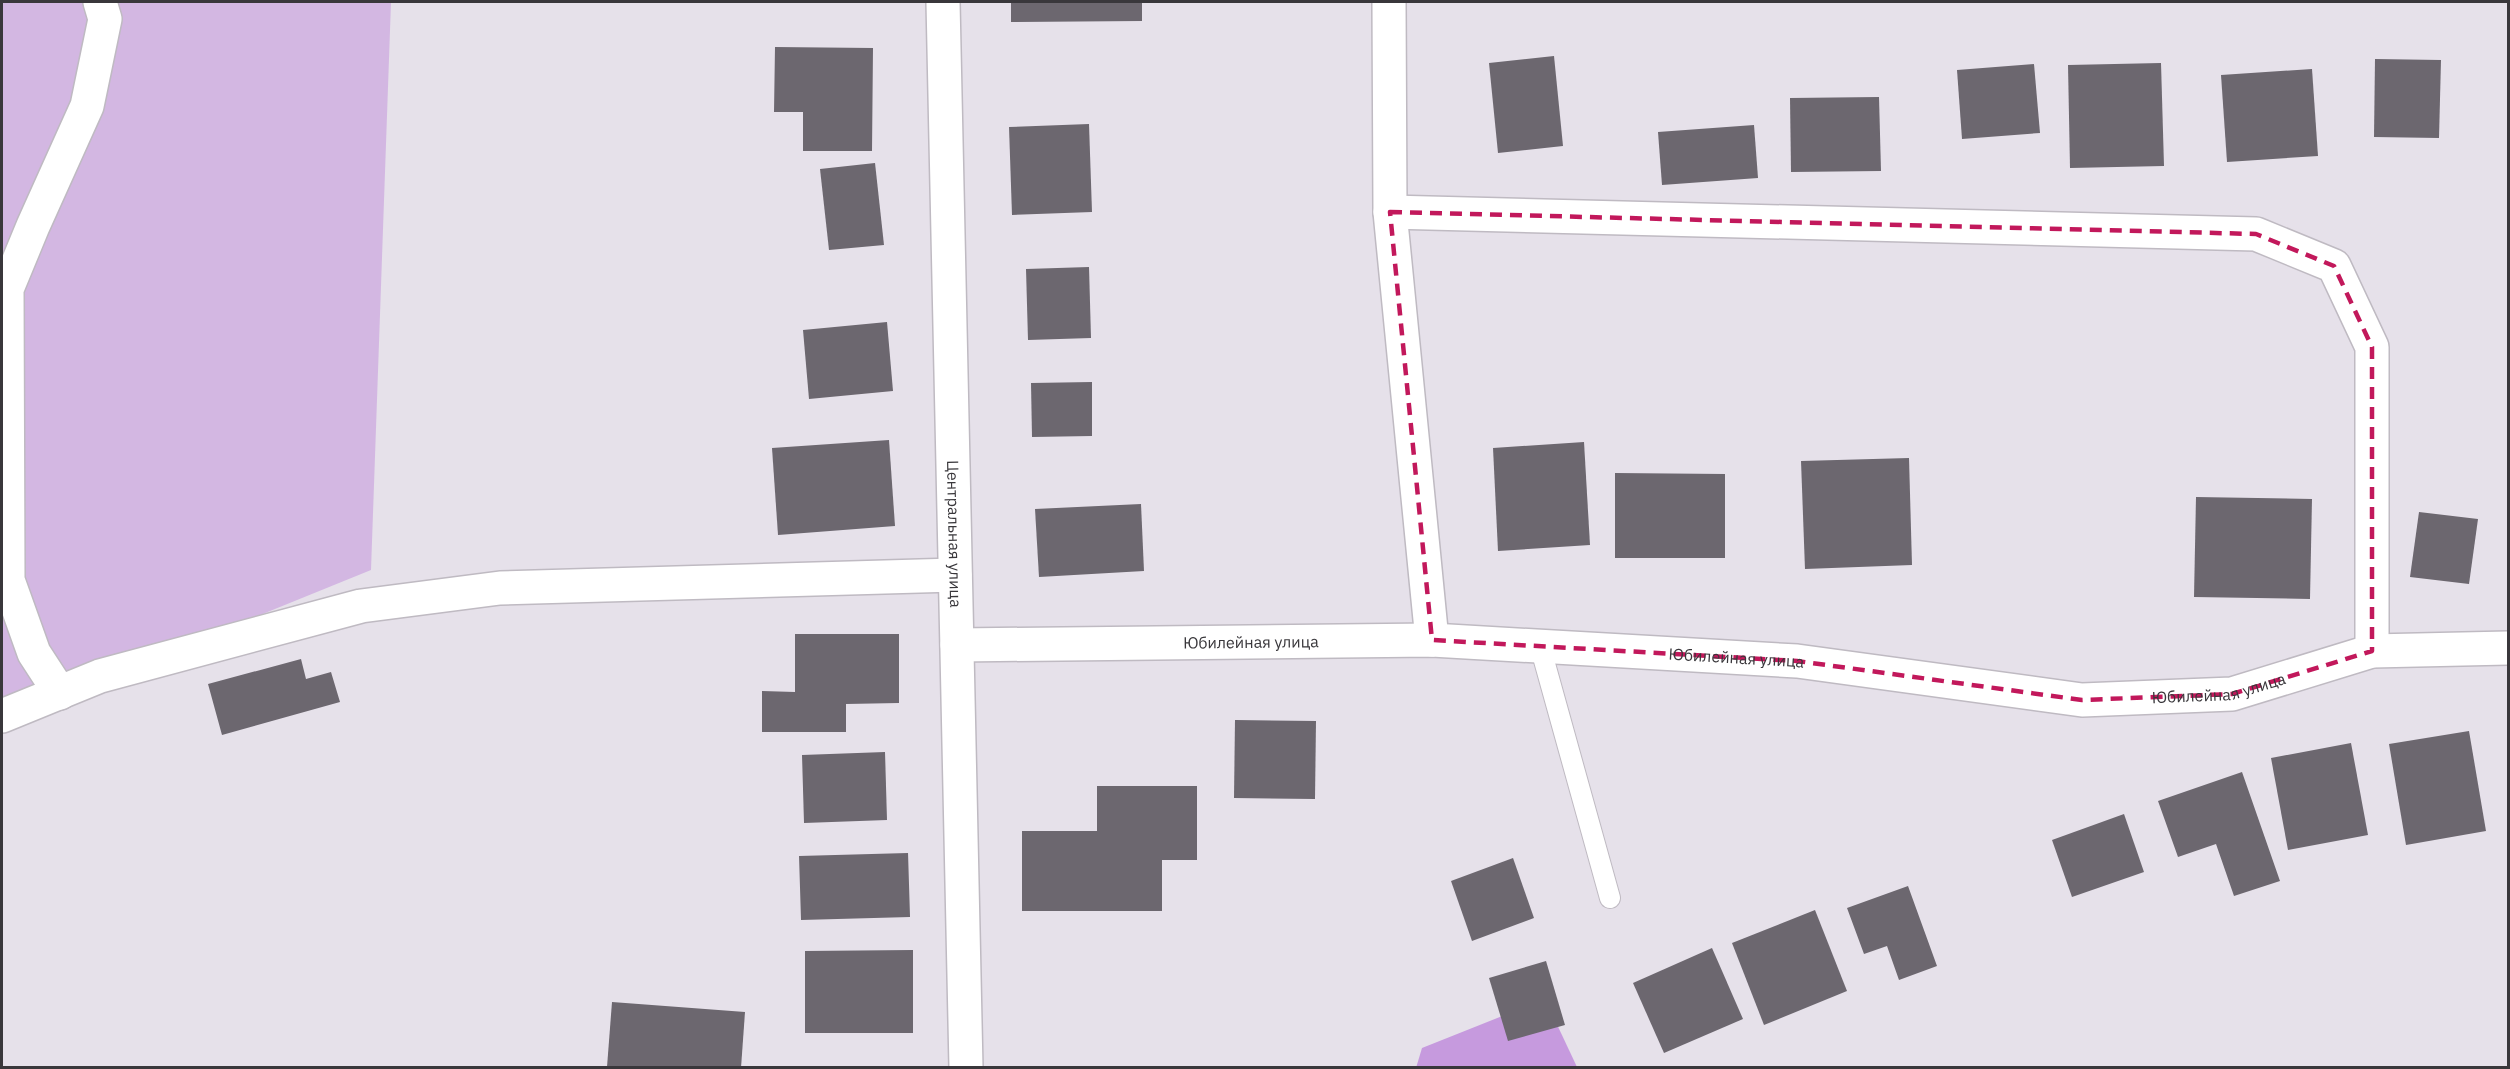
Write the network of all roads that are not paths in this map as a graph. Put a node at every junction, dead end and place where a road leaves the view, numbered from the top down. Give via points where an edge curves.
1 (100, 2) edge
2 (943, 2) edge
3 (1389, 2) edge
4 (1390, 212) junction
5 (955, 575) junction
6 (1432, 640) junction
7 (957, 645) junction
8 (1540, 646) junction
9 (2508, 648) edge
10 (2372, 651) junction
11 (60, 693) junction
12 (2, 716) edge
13 (1610, 898) dead end
14 (966, 1068) edge

1 - 11 street via 105,19 87,106 7,290 8,580 34,653
2 - 5 street, Центральная улица
3 - 4 street
4 - 6 street
4 - 10 street via 2256,234 2334,266 2372,347
5 - 7 street, Центральная улица
5 - 11 street via 500,588 361,606 100,676
6 - 7 street, Юбилейная улица
6 - 8 street, Юбилейная улица
7 - 14 street, Центральная улица
8 - 10 street, Юбилейная улица via 1797,661 2082,700 2232,694
8 - 13 lane
9 - 10 street, Юбилейная улица
11 - 12 street

